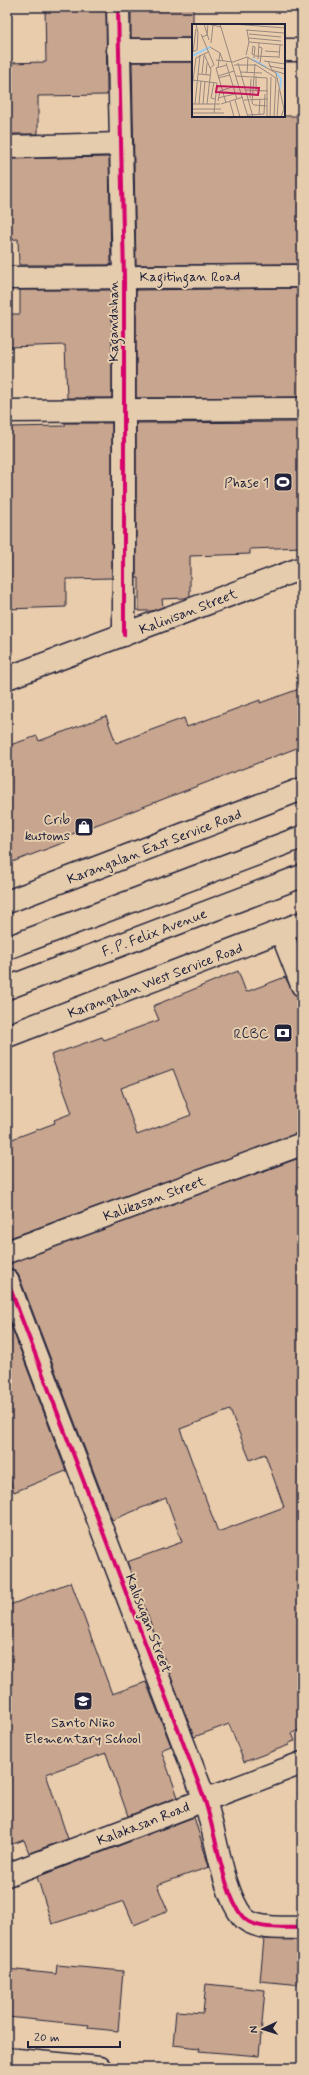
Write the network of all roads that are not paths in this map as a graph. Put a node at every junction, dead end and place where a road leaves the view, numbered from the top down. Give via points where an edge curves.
1 (118, 7) edge
2 (118, 50) junction
3 (192, 50) edge
4 (285, 50) edge
5 (302, 50) edge
6 (121, 144) junction
7 (7, 146) edge
8 (302, 276) edge
9 (124, 277) junction
10 (7, 278) edge
11 (302, 409) edge
12 (125, 410) junction
13 (7, 411) edge
14 (302, 568) edge
15 (124, 635) junction
16 (7, 678) edge
17 (302, 789) edge
18 (302, 837) edge
19 (302, 876) edge
20 (7, 902) edge
21 (302, 923) edge
22 (281, 931) junction
23 (7, 948) edge
24 (302, 985) edge
25 (7, 988) edge
26 (7, 1036) edge
27 (302, 1144) edge
28 (7, 1252) edge
29 (7, 1280) edge
30 (302, 1763) edge
31 (205, 1800) junction
32 (7, 1875) edge
33 (302, 1928) edge
34 (7, 2058) edge
35 (100, 2068) edge

1 - 2 street, Kagandahan
2 - 3 street
2 - 6 street, Kagandahan
4 - 5 street
6 - 7 street
6 - 9 street, Kagandahan
8 - 9 street, Kagitingan Road
9 - 10 street, Kagitingan Road
9 - 12 street, Kagandahan
11 - 12 street
12 - 13 street
12 - 15 street, Kagandahan
14 - 15 street, Kalinisan Street
15 - 16 street, Kalinisan Street
17 - 20 street, Karangalan East Service Road
18 - 23 street
19 - 25 street, F. P. Felix Avenue
21 - 22 street, Karangalan West Service Road
22 - 24 street
22 - 26 street, Karangalan West Service Road
27 - 28 street, Kalikasan Street
29 - 31 street, Kalusugan Street
30 - 31 street, Kalakasan Road
31 - 32 street, Kalakasan Road
31 - 33 street, Kalusugan Street via 229,1890 243,1917 260,1926
34 - 35 street

